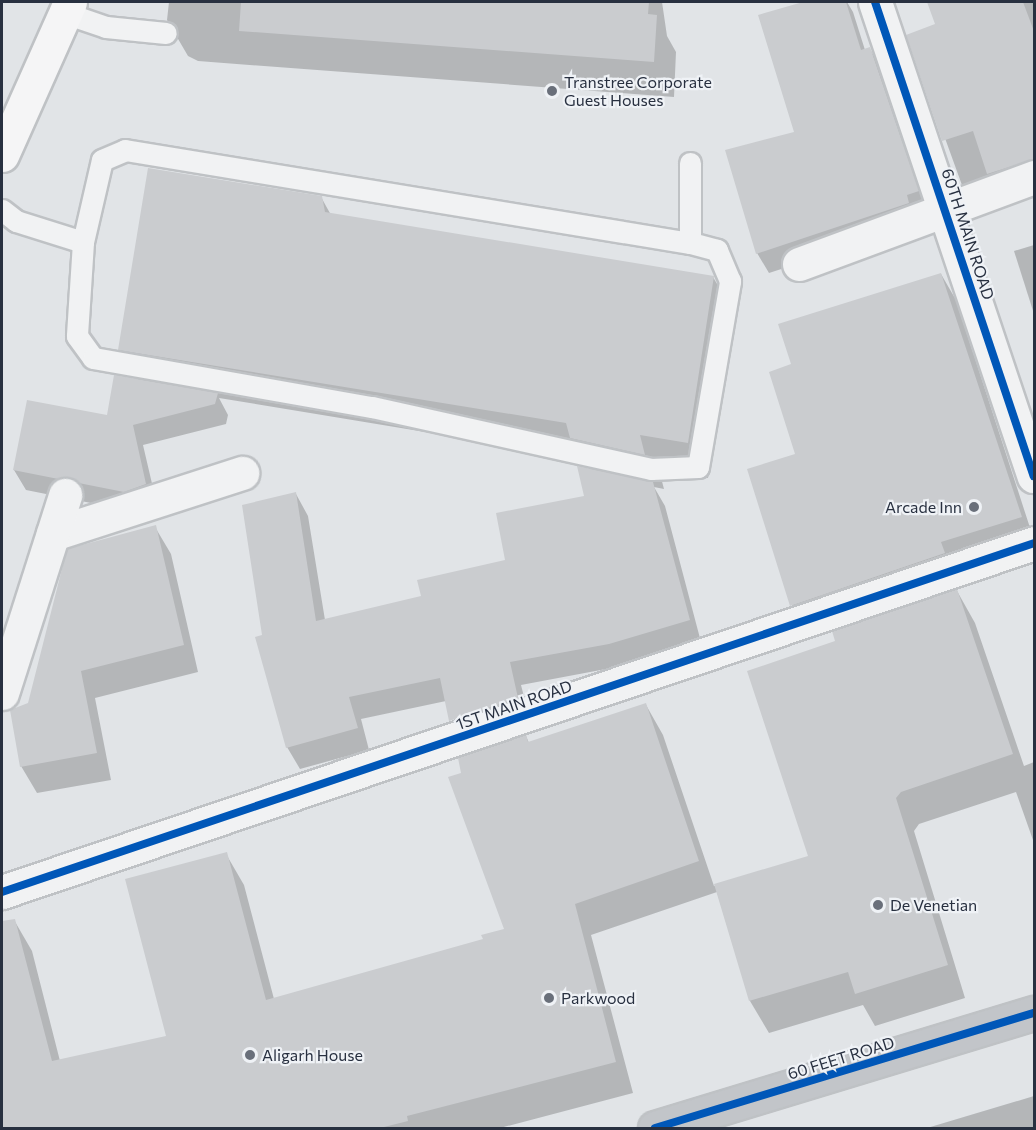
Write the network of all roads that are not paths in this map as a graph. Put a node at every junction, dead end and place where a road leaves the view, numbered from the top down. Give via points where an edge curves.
1 (875, 2) edge
2 (68, 7) edge
3 (166, 33) dead end
4 (2, 155) edge
5 (690, 164) dead end
6 (1035, 177) edge
7 (945, 206) junction
8 (2, 210) edge
9 (83, 242) junction
10 (690, 243) junction
11 (799, 264) dead end
12 (242, 473) dead end
13 (1035, 476) edge
14 (65, 495) dead end
15 (52, 534) junction
16 (1035, 543) edge
17 (2, 693) edge
18 (2, 892) edge
19 (1035, 1013) edge
20 (703, 1122) edge
21 (655, 1128) edge

1 - 7 street, 60TH MAIN ROAD
2 - 3 lane via 106,27
2 - 4 main road
5 - 10 lane
6 - 7 street
7 - 11 street
7 - 13 street, 60TH MAIN ROAD
8 - 9 lane via 16,220
9 - 10 lane via 102,160 125,150
9 - 10 lane via 77,336 93,358 372,406 651,469 698,467 730,281 717,250
12 - 15 street
14 - 15 street
15 - 17 street
16 - 18 street, 1ST MAIN ROAD
19 - 20 street, 60 FEET ROAD
20 - 21 street, 60 FEET ROAD

